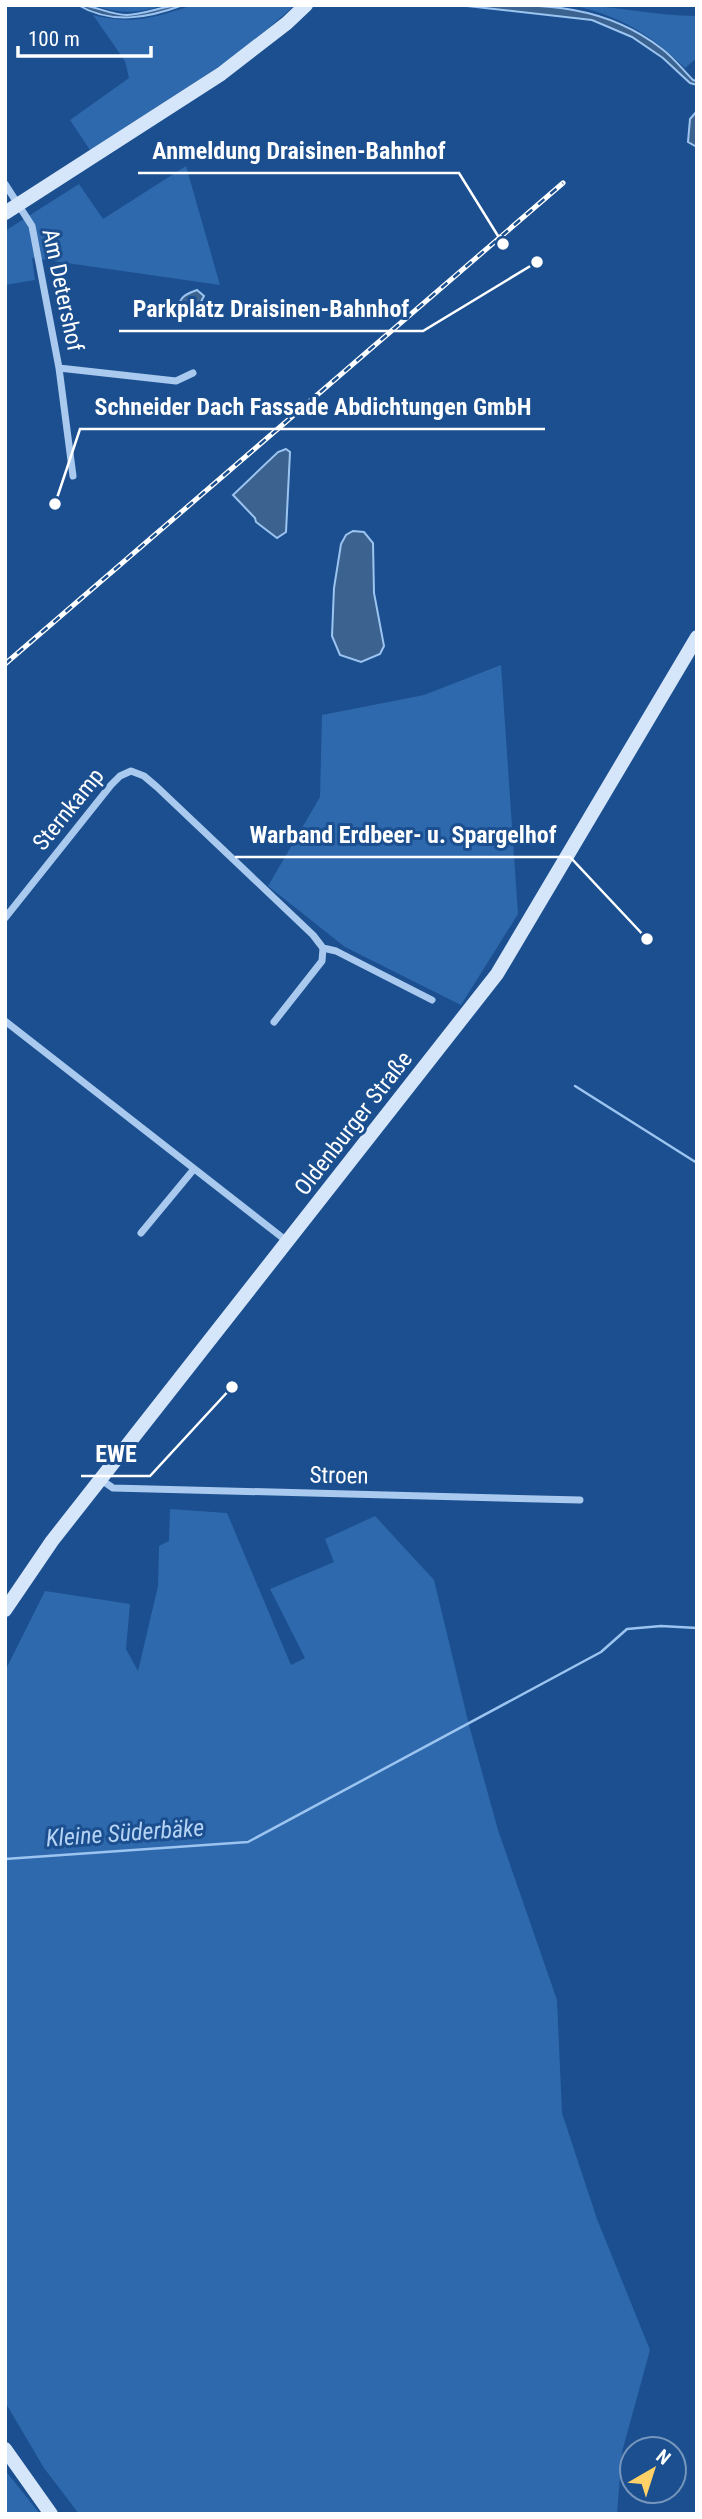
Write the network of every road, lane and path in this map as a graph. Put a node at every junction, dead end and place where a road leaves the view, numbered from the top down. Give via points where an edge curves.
1 (306, 5) edge
2 (5, 184) edge
3 (18, 204) junction
4 (5, 213) edge
5 (59, 368) junction
6 (193, 373) dead end
7 (73, 475) dead end
8 (697, 637) edge
9 (5, 918) edge
10 (323, 948) junction
11 (432, 1000) dead end
12 (5, 1021) edge
13 (274, 1022) dead end
14 (194, 1170) junction
15 (141, 1233) dead end
16 (288, 1242) junction
17 (100, 1479) junction
18 (580, 1500) dead end
19 (5, 1610) edge
20 (5, 2449) edge
21 (51, 2514) edge

1 - 3 main road via 221,74
2 - 3 street, Am Detershof
3 - 4 main road
3 - 5 street, Am Detershof via 32,226
5 - 6 street, Am Detershof via 176,381
5 - 7 street, Am Detershof
8 - 16 main road, Oldenburger Straße via 498,974
9 - 10 street, Sternkamp via 111,785 131,771 157,787
10 - 11 street, Sternkamp
10 - 13 street via 322,961
12 - 14 street
14 - 15 street
14 - 16 street
16 - 17 main road, Oldenburger Straße
17 - 18 street, Stroen via 113,1488
17 - 19 main road, Oldenburger Straße
20 - 21 main road

